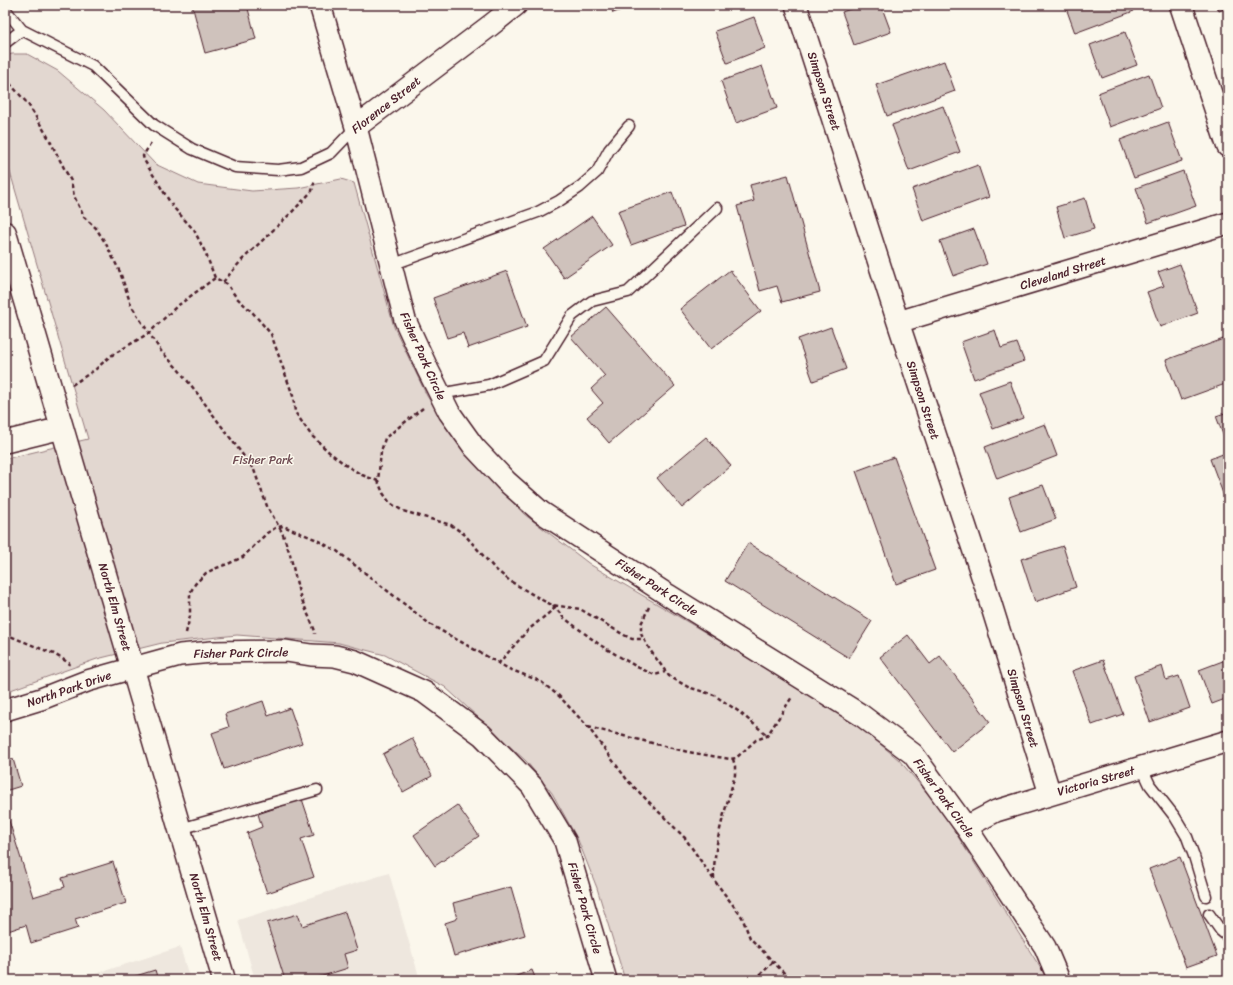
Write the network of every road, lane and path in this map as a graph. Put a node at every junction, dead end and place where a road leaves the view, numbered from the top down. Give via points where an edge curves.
1 (320, 5) edge
2 (516, 5) edge
3 (796, 5) edge
4 (1180, 5) edge
5 (5, 9) edge
6 (22, 30) junction
7 (5, 43) edge
8 (5, 78) edge
9 (629, 126) dead end
10 (356, 127) junction
11 (160, 128) junction
12 (1228, 146) edge
13 (312, 192) dead end
14 (717, 208) dead end
15 (1228, 223) edge
16 (5, 233) edge
17 (391, 266) junction
18 (215, 278) junction
19 (223, 282) junction
20 (898, 322) junction
21 (149, 333) junction
22 (440, 394) junction
23 (53, 397) junction
24 (62, 428) junction
25 (5, 442) edge
26 (378, 481) junction
27 (279, 527) junction
28 (657, 588) junction
29 (552, 605) junction
30 (555, 608) junction
31 (5, 634) edge
32 (643, 639) junction
33 (311, 654) junction
34 (180, 655) junction
35 (498, 664) junction
36 (132, 668) junction
37 (666, 672) junction
38 (804, 680) junction
39 (79, 684) junction
40 (5, 710) edge
41 (588, 726) junction
42 (767, 736) junction
43 (1228, 741) edge
44 (733, 759) junction
45 (1142, 768) junction
46 (317, 790) dead end
47 (1050, 794) junction
48 (966, 827) junction
49 (180, 829) junction
50 (714, 880) junction
51 (1206, 896) dead end
52 (1209, 914) dead end
53 (1228, 937) edge
54 (773, 962) junction
55 (224, 980) edge
56 (606, 980) edge
57 (755, 980) edge
58 (791, 980) edge
59 (1059, 980) edge

1 - 10 street, Fisher Park Circle
2 - 10 street, Florence Street
3 - 20 street, Simpson Street
4 - 12 main road
5 - 6 lane, Florence Street
6 - 7 lane
6 - 11 lane, Florence Street via 93,66
8 - 21 path via 28,104 48,137 71,182 74,196 84,217 96,228 106,244 120,272 131,305
9 - 17 lane via 597,172 559,201 538,212
10 - 11 lane, Florence Street via 331,153 300,167 278,170 235,167 192,149
10 - 17 street, Fisher Park Circle
11 - 18 path via 143,156 144,160 173,206 194,230
13 - 19 path
14 - 22 lane via 628,292 592,301 572,316 544,361 489,385
15 - 20 street, Cleveland Street
16 - 23 main road, North Elm Street
17 - 22 street, Fisher Park Circle via 405,320
18 - 19 path
18 - 21 path via 176,307
19 - 26 path via 271,334 293,396 296,412 311,435 347,466
20 - 47 street, Simpson Street via 985,585
21 - 23 path via 109,357 96,369
21 - 27 path via 247,459
22 - 26 path via 385,438
22 - 28 street, Fisher Park Circle via 449,412 474,447 506,481 541,512
23 - 24 main road, North Elm Street
24 - 25 street
24 - 36 main road, North Elm Street
26 - 29 path via 390,503 403,511 451,525 464,534 495,569 510,581
27 - 33 path via 290,554 299,593 316,630
27 - 34 path via 267,533 243,557 206,573 195,584 190,593 190,616
27 - 35 path via 288,528 337,551 431,625
28 - 32 path via 641,624
28 - 38 street, Fisher Park Circle
29 - 30 path
29 - 32 path via 580,609 632,639
30 - 35 path via 528,630
30 - 37 path via 562,617 600,645 637,667 655,675
31 - 39 path via 54,654 69,663
32 - 37 path
33 - 34 street, Fisher Park Circle via 286,651
33 - 56 street, Fisher Park Circle via 355,661 424,692 482,735 532,786 565,841
34 - 36 street, Fisher Park Circle
35 - 41 path via 540,681 559,696
36 - 39 street, North Park Drive
36 - 49 main road, North Elm Street
37 - 42 path via 668,676 688,686 714,695 738,711
38 - 42 path
38 - 48 street, Fisher Park Circle via 861,715 913,754
39 - 40 street, North Park Drive
41 - 44 path via 688,752
41 - 50 path via 628,781 685,838
42 - 44 path via 756,740
43 - 45 street, Victoria Street
44 - 50 path via 735,775 719,830
45 - 47 street, Victoria Street
45 - 51 lane via 1150,785 1187,837
46 - 49 lane
47 - 48 street, Victoria Street via 996,812
48 - 59 street, Fisher Park Circle via 1045,946
49 - 55 main road, North Elm Street
50 - 54 path via 742,917 750,938
52 - 53 lane
54 - 57 path
54 - 58 path

